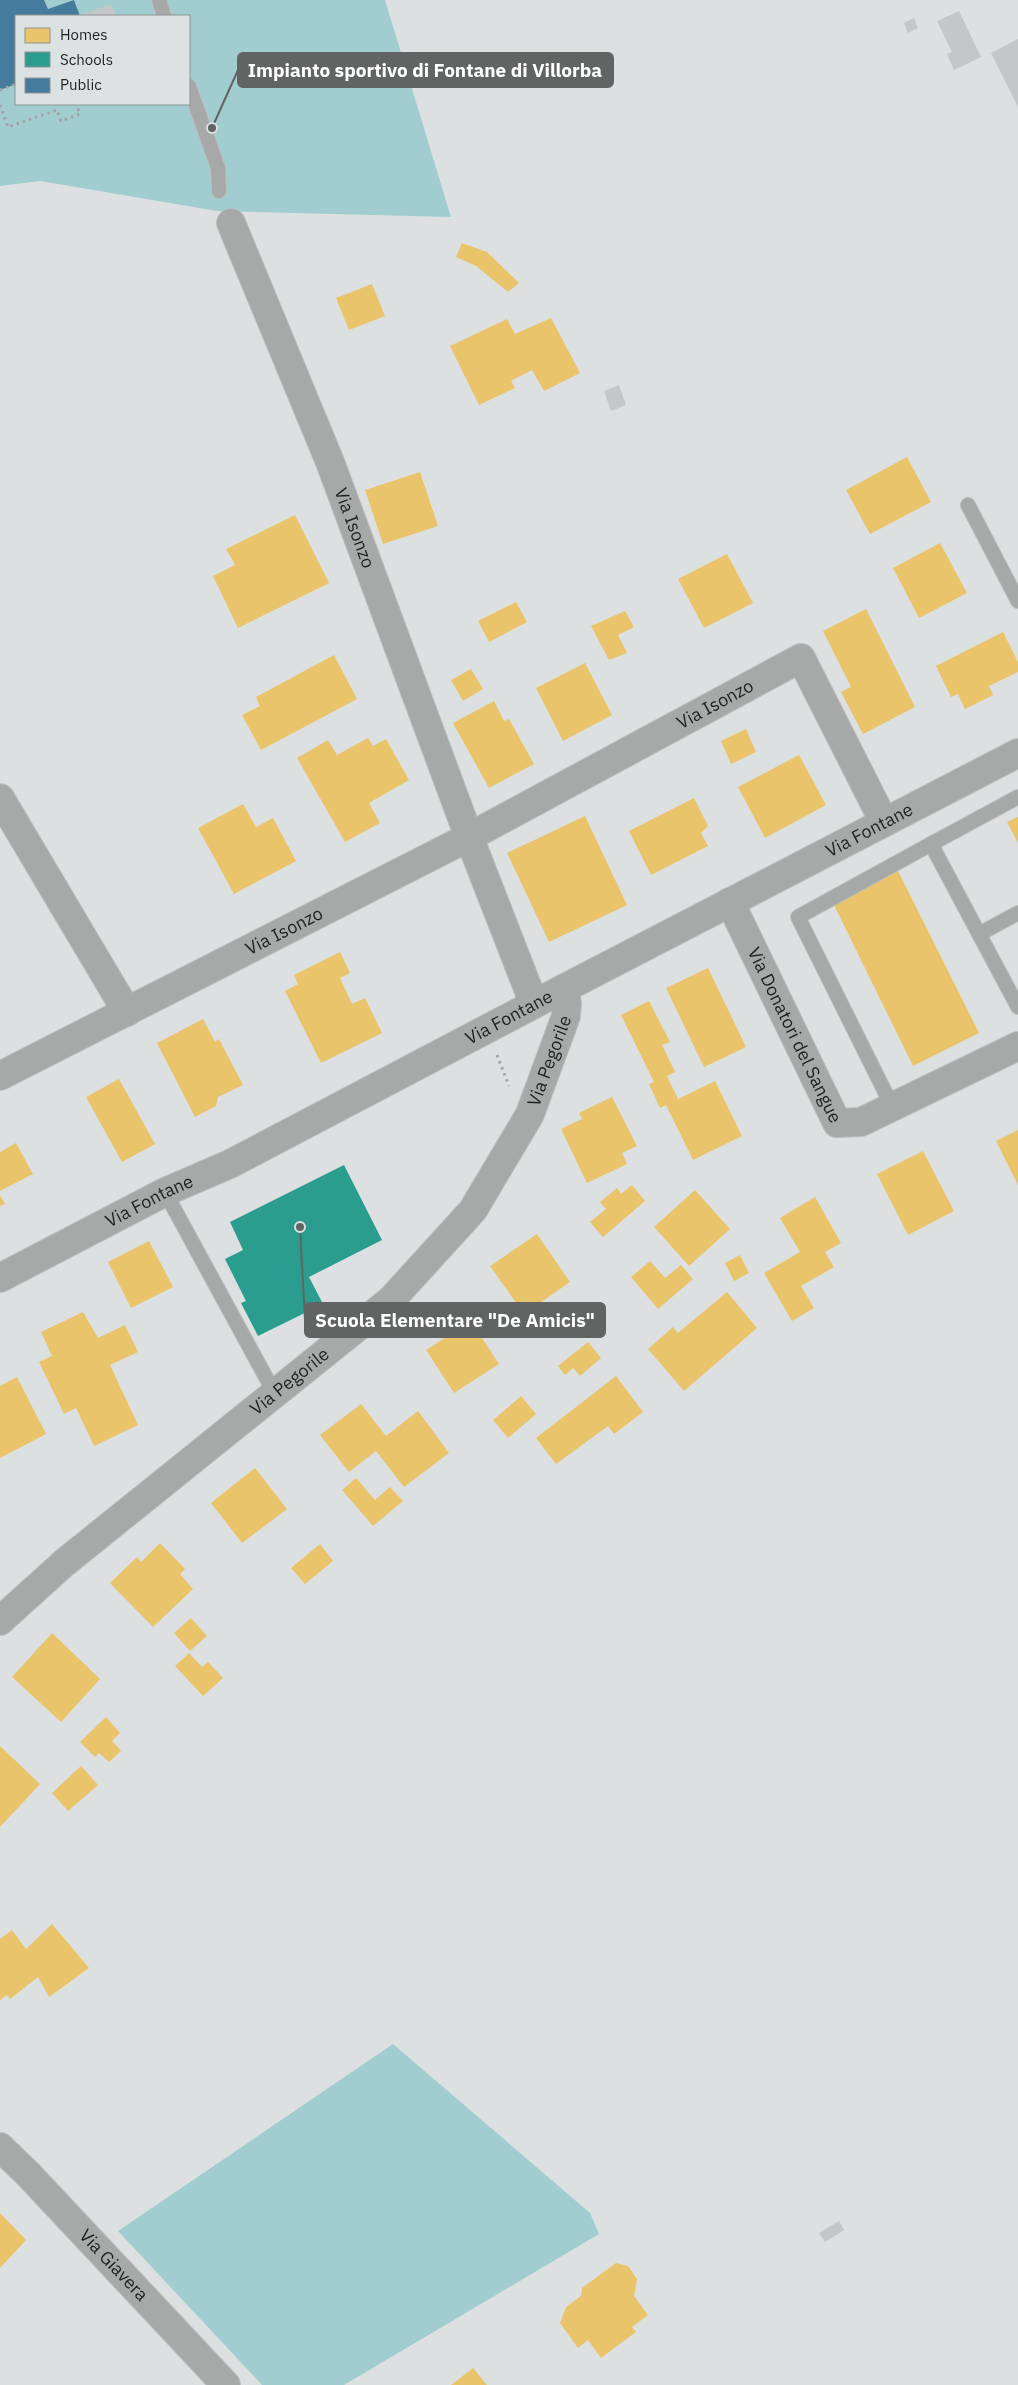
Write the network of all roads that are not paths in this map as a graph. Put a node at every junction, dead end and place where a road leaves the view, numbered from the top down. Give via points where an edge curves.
1 (159, 0) edge
2 (164, 15) edge
3 (190, 89) edge
4 (219, 191) dead end
5 (231, 223) dead end
6 (968, 506) dead end
7 (1018, 601) edge
8 (1018, 754) edge
9 (1018, 797) edge
10 (0, 798) edge
11 (884, 822) junction
12 (469, 837) junction
13 (931, 844) junction
14 (730, 902) junction
15 (1018, 913) edge
16 (979, 934) junction
17 (563, 989) junction
18 (1014, 990) edge
19 (534, 1004) junction
20 (1018, 1007) edge
21 (127, 1012) junction
22 (1018, 1046) edge
23 (0, 1076) edge
24 (892, 1106) junction
25 (165, 1192) junction
26 (0, 1278) edge
27 (275, 1394) junction
28 (0, 1621) edge
29 (0, 2147) edge
30 (226, 2385) edge

1 - 2 lane
3 - 4 lane via 218,168
5 - 12 street, Via Isonzo via 330,462
6 - 7 lane
8 - 11 street, Via Fontane
9 - 13 lane
10 - 21 street
11 - 12 street, Via Isonzo via 801,658
11 - 14 street, Via Fontane
12 - 19 street, Via Isonzo
12 - 21 street, Via Isonzo
13 - 16 lane
13 - 24 lane via 798,917
14 - 17 street, Via Fontane
14 - 24 street, Via Donatori del Sangue via 837,1122 861,1122
15 - 16 lane
16 - 18 lane
17 - 19 street, Via Fontane
17 - 27 street, Via Pegorile via 566,1016 530,1114 473,1210 391,1300
18 - 20 lane
19 - 25 street, Via Fontane via 230,1164
21 - 23 street, Via Isonzo
22 - 24 street, Via Donatori del Sangue
25 - 26 street, Via Fontane
25 - 27 lane
27 - 28 street, Via Pegorile via 64,1563
29 - 30 street, Via Giavera

